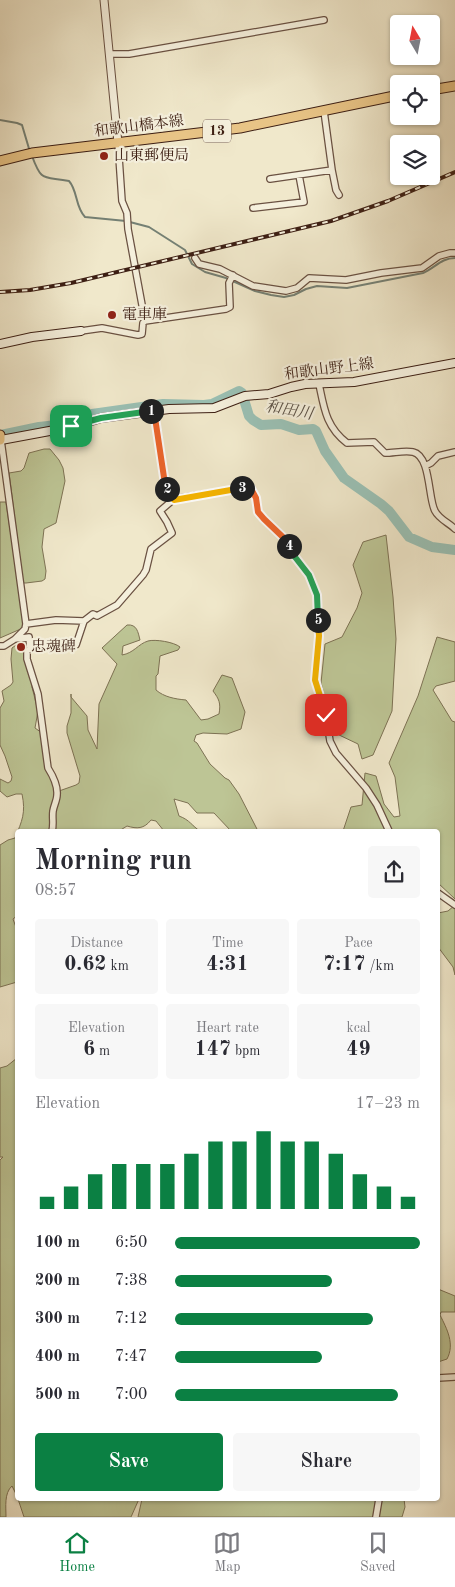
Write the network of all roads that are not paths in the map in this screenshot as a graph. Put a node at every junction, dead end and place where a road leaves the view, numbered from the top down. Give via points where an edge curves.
1 (104, 0) edge
2 (324, 20) dead end
3 (109, 54) junction
4 (455, 86) edge
5 (440, 88) edge
6 (390, 98) edge
7 (324, 111) junction
8 (118, 143) junction
9 (0, 161) edge
10 (332, 170) junction
11 (299, 175) junction
12 (270, 179) dead end
13 (338, 195) dead end
14 (253, 208) dead end
15 (455, 253) edge
16 (195, 258) dead end
17 (233, 275) junction
18 (145, 321) junction
19 (81, 331) joint
20 (0, 344) edge
21 (455, 363) edge
22 (319, 384) junction
23 (154, 411) junction
24 (0, 438) edge
25 (455, 452) edge
26 (425, 466) junction
27 (174, 500) junction
28 (455, 530) edge
29 (84, 622) junction
30 (26, 624) junction
31 (15, 639) junction
32 (1, 648) edge
33 (30, 649) junction
34 (52, 829) edge
35 (388, 829) edge
36 (440, 894) edge
37 (455, 905) edge
38 (455, 1377) edge
39 (440, 1378) edge
40 (379, 1501) edge
41 (376, 1517) edge

1 - 3 street
2 - 3 street via 129,54
3 - 8 street
4 - 5 main road
6 - 7 main road, 和歌山橋本線 / 13
7 - 8 main road, 和歌山橋本線 / 13 via 240,128
7 - 10 street
8 - 9 main road, 和歌山橋本線 / 13 via 29,154
8 - 18 street via 122,201 127,213
10 - 11 street
10 - 13 street
11 - 12 street
11 - 14 street via 304,202
15 - 17 street via 439,256 422,268 346,280 309,278 297,288 286,291 253,286
16 - 17 street via 199,264
17 - 18 street via 229,283 230,307
18 - 19 street via 143,332 138,335 102,328
19 - 20 main road
21 - 22 main road, 和歌山野上線 via 354,382
22 - 23 main road, 和歌山野上線 via 244,396 214,408
22 - 26 street via 330,424 347,443 374,442 385,453 413,452 419,455
23 - 24 main road, 和歌山野上線
23 - 27 street via 165,484
24 - 30 street
25 - 26 street via 438,456
26 - 28 street via 434,511
27 - 29 street via 160,511 172,533 151,548 143,575 116,605 97,616 93,614
27 - 35 street via 250,487 258,512 287,541 309,575 317,595 319,636 315,680 330,741 336,754 366,788
29 - 30 street via 56,620
29 - 33 street via 76,645
30 - 31 street
31 - 32 street
31 - 33 street via 29,637
33 - 34 street via 27,650 27,658 38,694 48,768 58,795
36 - 37 street
38 - 39 street
40 - 41 street

